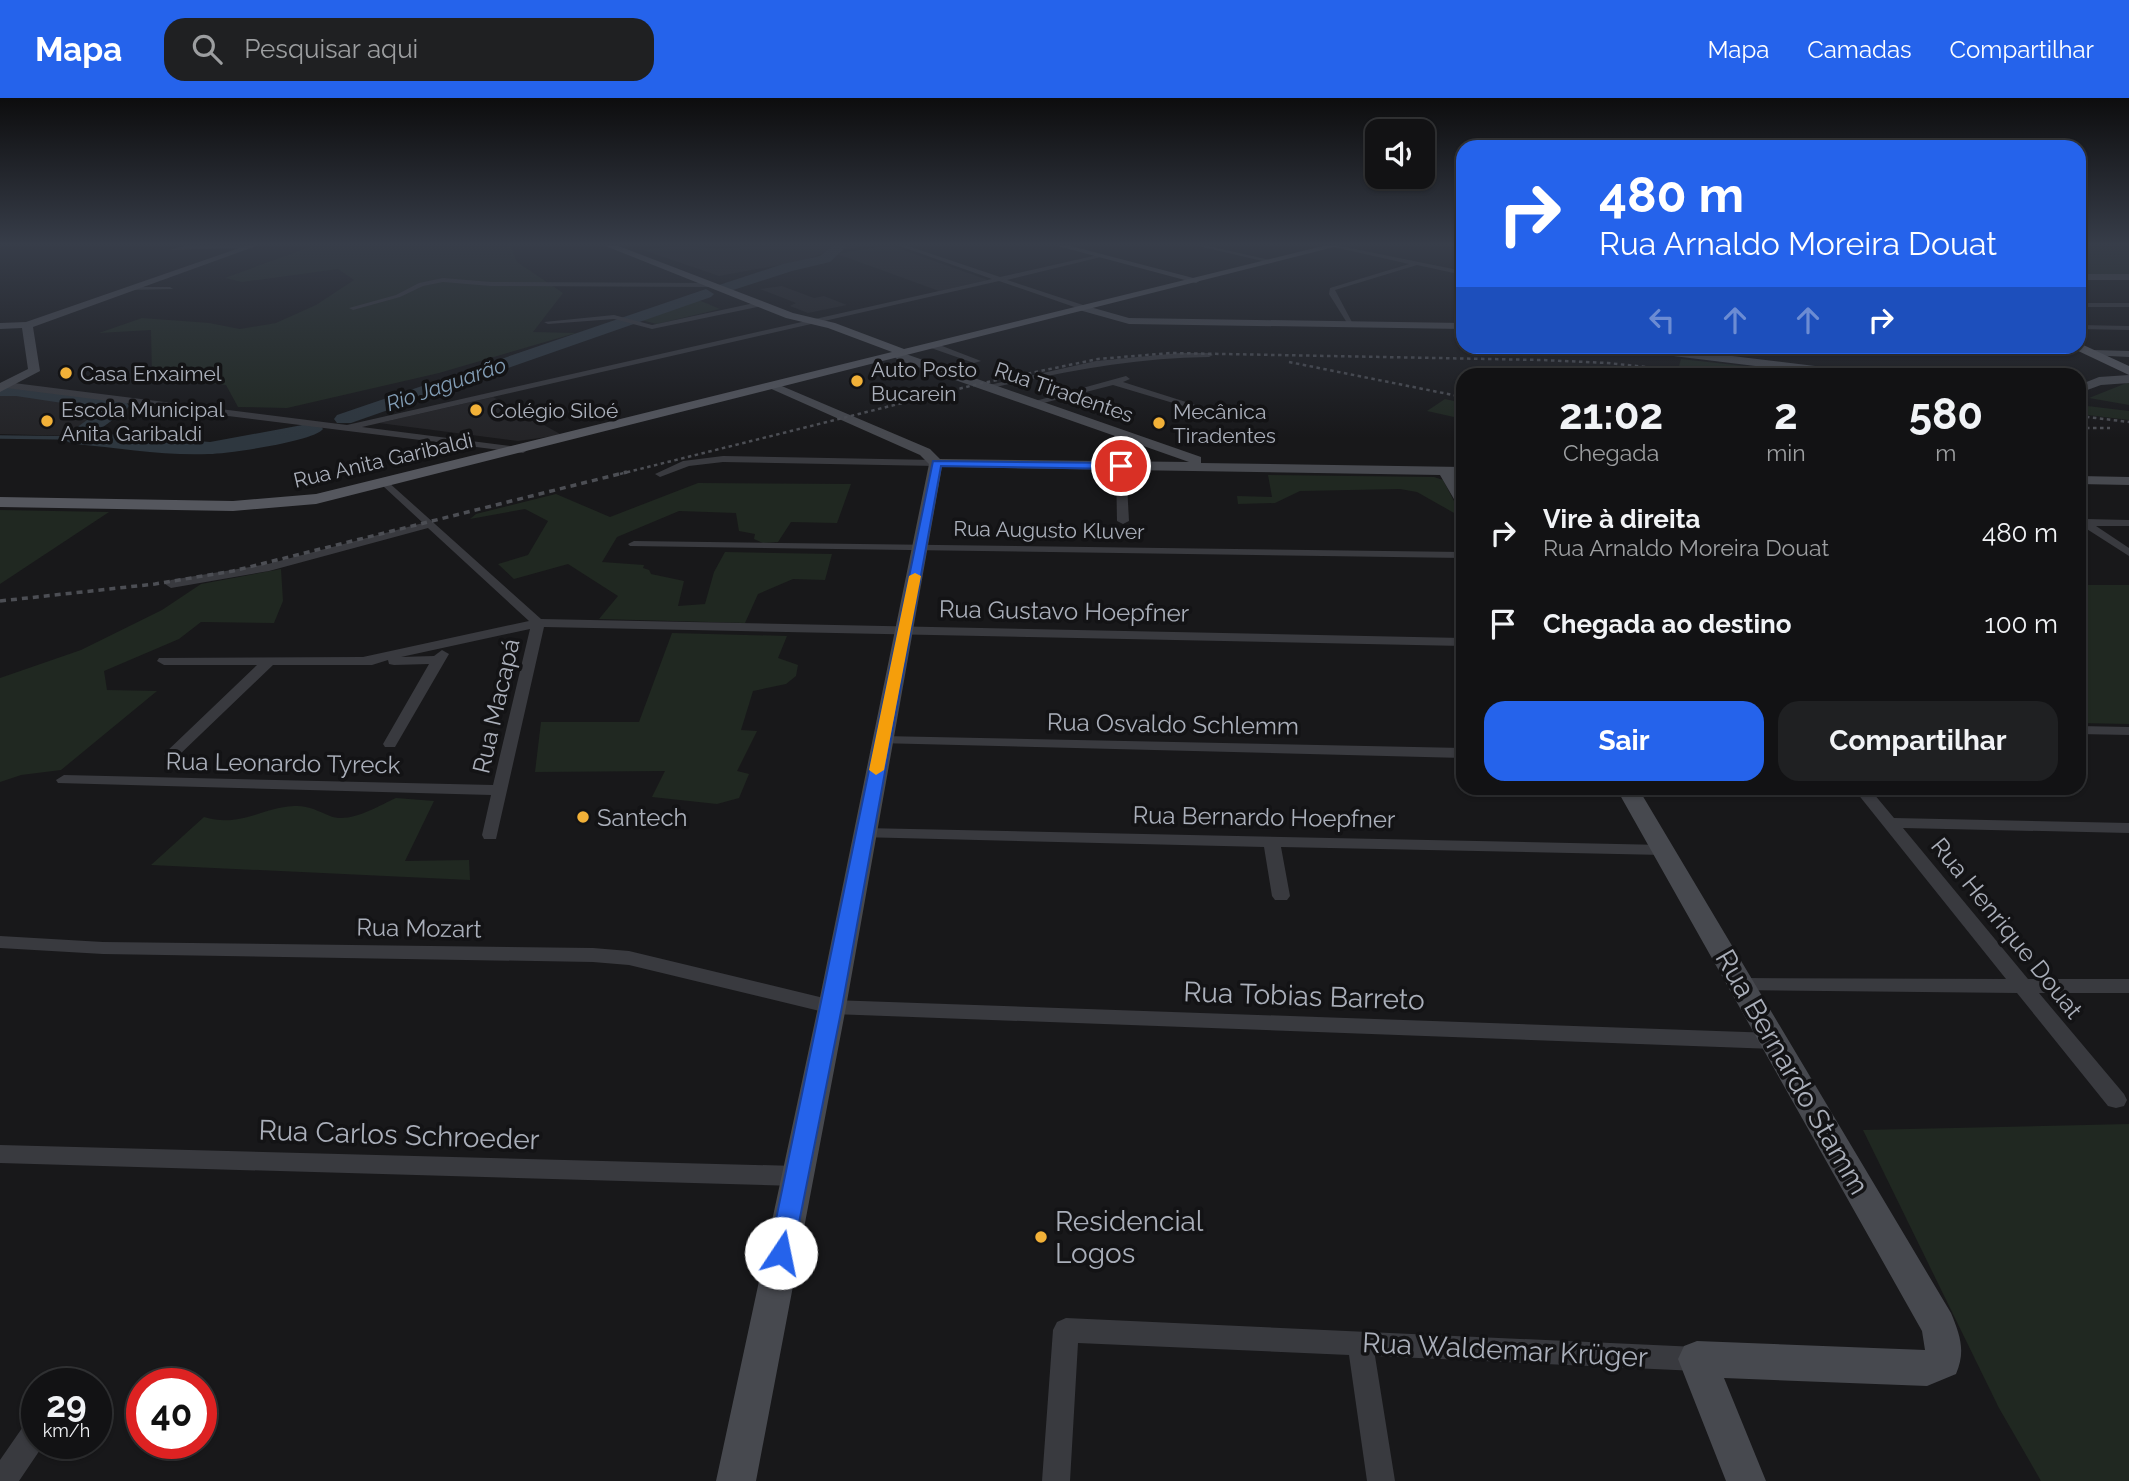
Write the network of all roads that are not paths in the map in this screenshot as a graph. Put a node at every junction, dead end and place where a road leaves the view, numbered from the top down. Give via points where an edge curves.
1 (71, 310) edge
2 (733, 310) edge
3 (777, 310) edge
4 (864, 310) edge
5 (1077, 310) edge
6 (1088, 310) edge
7 (1341, 310) edge
8 (813, 321) junction
9 (548, 322) dead end
10 (1349, 324) junction
11 (27, 325) junction
12 (0, 326) edge
13 (1456, 326) edge
14 (652, 327) junction
15 (2086, 327) edge
16 (2129, 328) edge
17 (634, 331) dead end
18 (934, 346) junction
19 (2086, 350) edge
20 (1676, 354) edge
21 (1753, 354) edge
22 (2129, 354) edge
23 (899, 355) junction
24 (1209, 355) dead end
25 (2097, 356) junction
26 (977, 361) dead end
27 (1768, 365) junction
28 (1795, 368) edge
29 (2129, 371) edge
30 (1126, 379) dead end
31 (2129, 379) edge
32 (2099, 381) junction
33 (1113, 382) junction
34 (3, 386) edge
35 (2086, 386) edge
36 (773, 387) junction
37 (984, 387) junction
38 (1032, 403) junction
39 (1203, 409) dead end
40 (350, 427) junction
41 (523, 450) junction
42 (1181, 455) junction
43 (931, 458) junction
44 (1121, 466) junction
45 (1170, 466) junction
46 (1217, 467) junction
47 (1445, 471) junction
48 (1456, 471) edge
49 (660, 474) dead end
50 (2086, 480) edge
51 (2129, 481) edge
52 (387, 484) junction
53 (1456, 491) edge
54 (0, 502) edge
55 (1123, 521) dead end
56 (2086, 521) edge
57 (2129, 523) edge
58 (430, 524) junction
59 (2086, 524) edge
60 (634, 544) dead end
61 (920, 548) junction
62 (2129, 553) edge
63 (1456, 555) edge
64 (171, 584) dead end
65 (538, 622) junction
66 (904, 630) junction
67 (452, 641) junction
68 (1456, 642) edge
69 (438, 660) junction
70 (269, 661) junction
71 (363, 661) junction
72 (164, 662) dead end
73 (2086, 730) edge
74 (2129, 731) edge
75 (882, 740) junction
76 (390, 744) dead end
77 (1456, 753) edge
78 (172, 754) dead end
79 (64, 780) dead end
80 (500, 790) junction
81 (1632, 795) edge
82 (1867, 795) edge
83 (1890, 823) junction
84 (2129, 828) edge
85 (864, 833) junction
86 (490, 835) dead end
87 (1272, 842) junction
88 (1664, 850) junction
89 (1281, 896) dead end
90 (0, 942) edge
91 (1741, 985) junction
92 (2023, 985) junction
93 (2129, 986) edge
94 (832, 1007) junction
95 (1774, 1041) junction
96 (2116, 1100) dead end
97 (0, 1154) edge
98 (796, 1177) junction
99 (1360, 1343) junction
100 (1697, 1359) junction
101 (1943, 1361) joint
102 (21, 1454) edge
103 (2, 1481) edge
104 (736, 1481) edge
105 (1056, 1481) edge
106 (1381, 1481) edge
107 (1746, 1481) edge

1 - 11 street
2 - 14 street
3 - 8 main road
4 - 8 street
5 - 18 main road, Rua Anita Garibaldi
6 - 10 street via 1129,321
7 - 10 street
8 - 23 main road via 898,350
8 - 40 street
9 - 14 street via 622,318
10 - 13 street
11 - 12 street
11 - 34 street via 34,371
14 - 17 street
15 - 16 street
18 - 23 main road, Rua Anita Garibaldi
18 - 26 street
19 - 25 main road
20 - 27 street
21 - 27 street
22 - 25 street
23 - 36 main road, Rua Anita Garibaldi
23 - 37 street, Rua Tiradentes
24 - 37 street via 1097,363
25 - 29 main road
25 - 32 street via 2105,370
27 - 28 street
30 - 33 street
31 - 32 street
32 - 35 street
33 - 38 street
33 - 39 street
34 - 40 street
36 - 41 main road, Rua Anita Garibaldi
36 - 43 street
37 - 38 street, Rua Tiradentes
38 - 42 street, Rua Tiradentes
40 - 41 street
41 - 52 main road, Rua Anita Garibaldi
42 - 45 street via 1181,463
42 - 46 street, Rua Tiradentes
43 - 44 street via 975,464
43 - 49 street via 723,459 687,463
43 - 61 street
44 - 45 street
44 - 55 street
45 - 46 street
46 - 47 street
47 - 48 street
47 - 53 street
50 - 51 street
52 - 54 main road, Rua Anita Garibaldi via 262,505
52 - 58 street, Rua Macapá
56 - 57 street
58 - 64 street via 269,567
58 - 65 street, Rua Macapá
59 - 62 street
60 - 61 street, Rua Augusto Kluver
61 - 63 street, Rua Augusto Kluver
61 - 66 street
65 - 66 street, Rua Gustavo Hoepfner
65 - 67 street, Rua Gustavo Hoepfner
65 - 80 street, Rua Macapá
66 - 68 street, Rua Gustavo Hoepfner
66 - 75 street
67 - 69 street
67 - 71 street, Rua Gustavo Hoepfner
69 - 71 street
69 - 76 street
70 - 71 street
70 - 72 street
70 - 78 street
73 - 74 street
75 - 77 street, Rua Osvaldo Schlemm
75 - 85 street
79 - 80 street, Rua Leonardo Tyreck
80 - 86 street, Rua Macapá
81 - 88 street, Rua Bernardo Stamm
82 - 83 street, Rua Henrique Douat
83 - 84 street
83 - 92 street, Rua Henrique Douat
85 - 87 street, Rua Bernardo Hoepfner
85 - 94 street
87 - 88 street, Rua Bernardo Hoepfner
87 - 89 street
88 - 91 street, Rua Bernardo Stamm
90 - 94 street, Rua Mozart via 103,948 593,955 641,960
91 - 92 street
91 - 95 street, Rua Bernardo Stamm
92 - 93 street
92 - 96 street, Rua Henrique Douat
94 - 95 street, Rua Tobias Barreto
94 - 98 street
95 - 101 street, Rua Bernardo Stamm via 1938,1325
97 - 98 street, Rua Carlos Schroeder
98 - 104 street
99 - 100 street, Rua Waldemar Krüger
99 - 105 street, Rua Waldemar Krüger via 1066,1330
99 - 106 street
100 - 101 street, Rua Waldemar Krüger via 1927,1368
100 - 107 street
102 - 103 street

